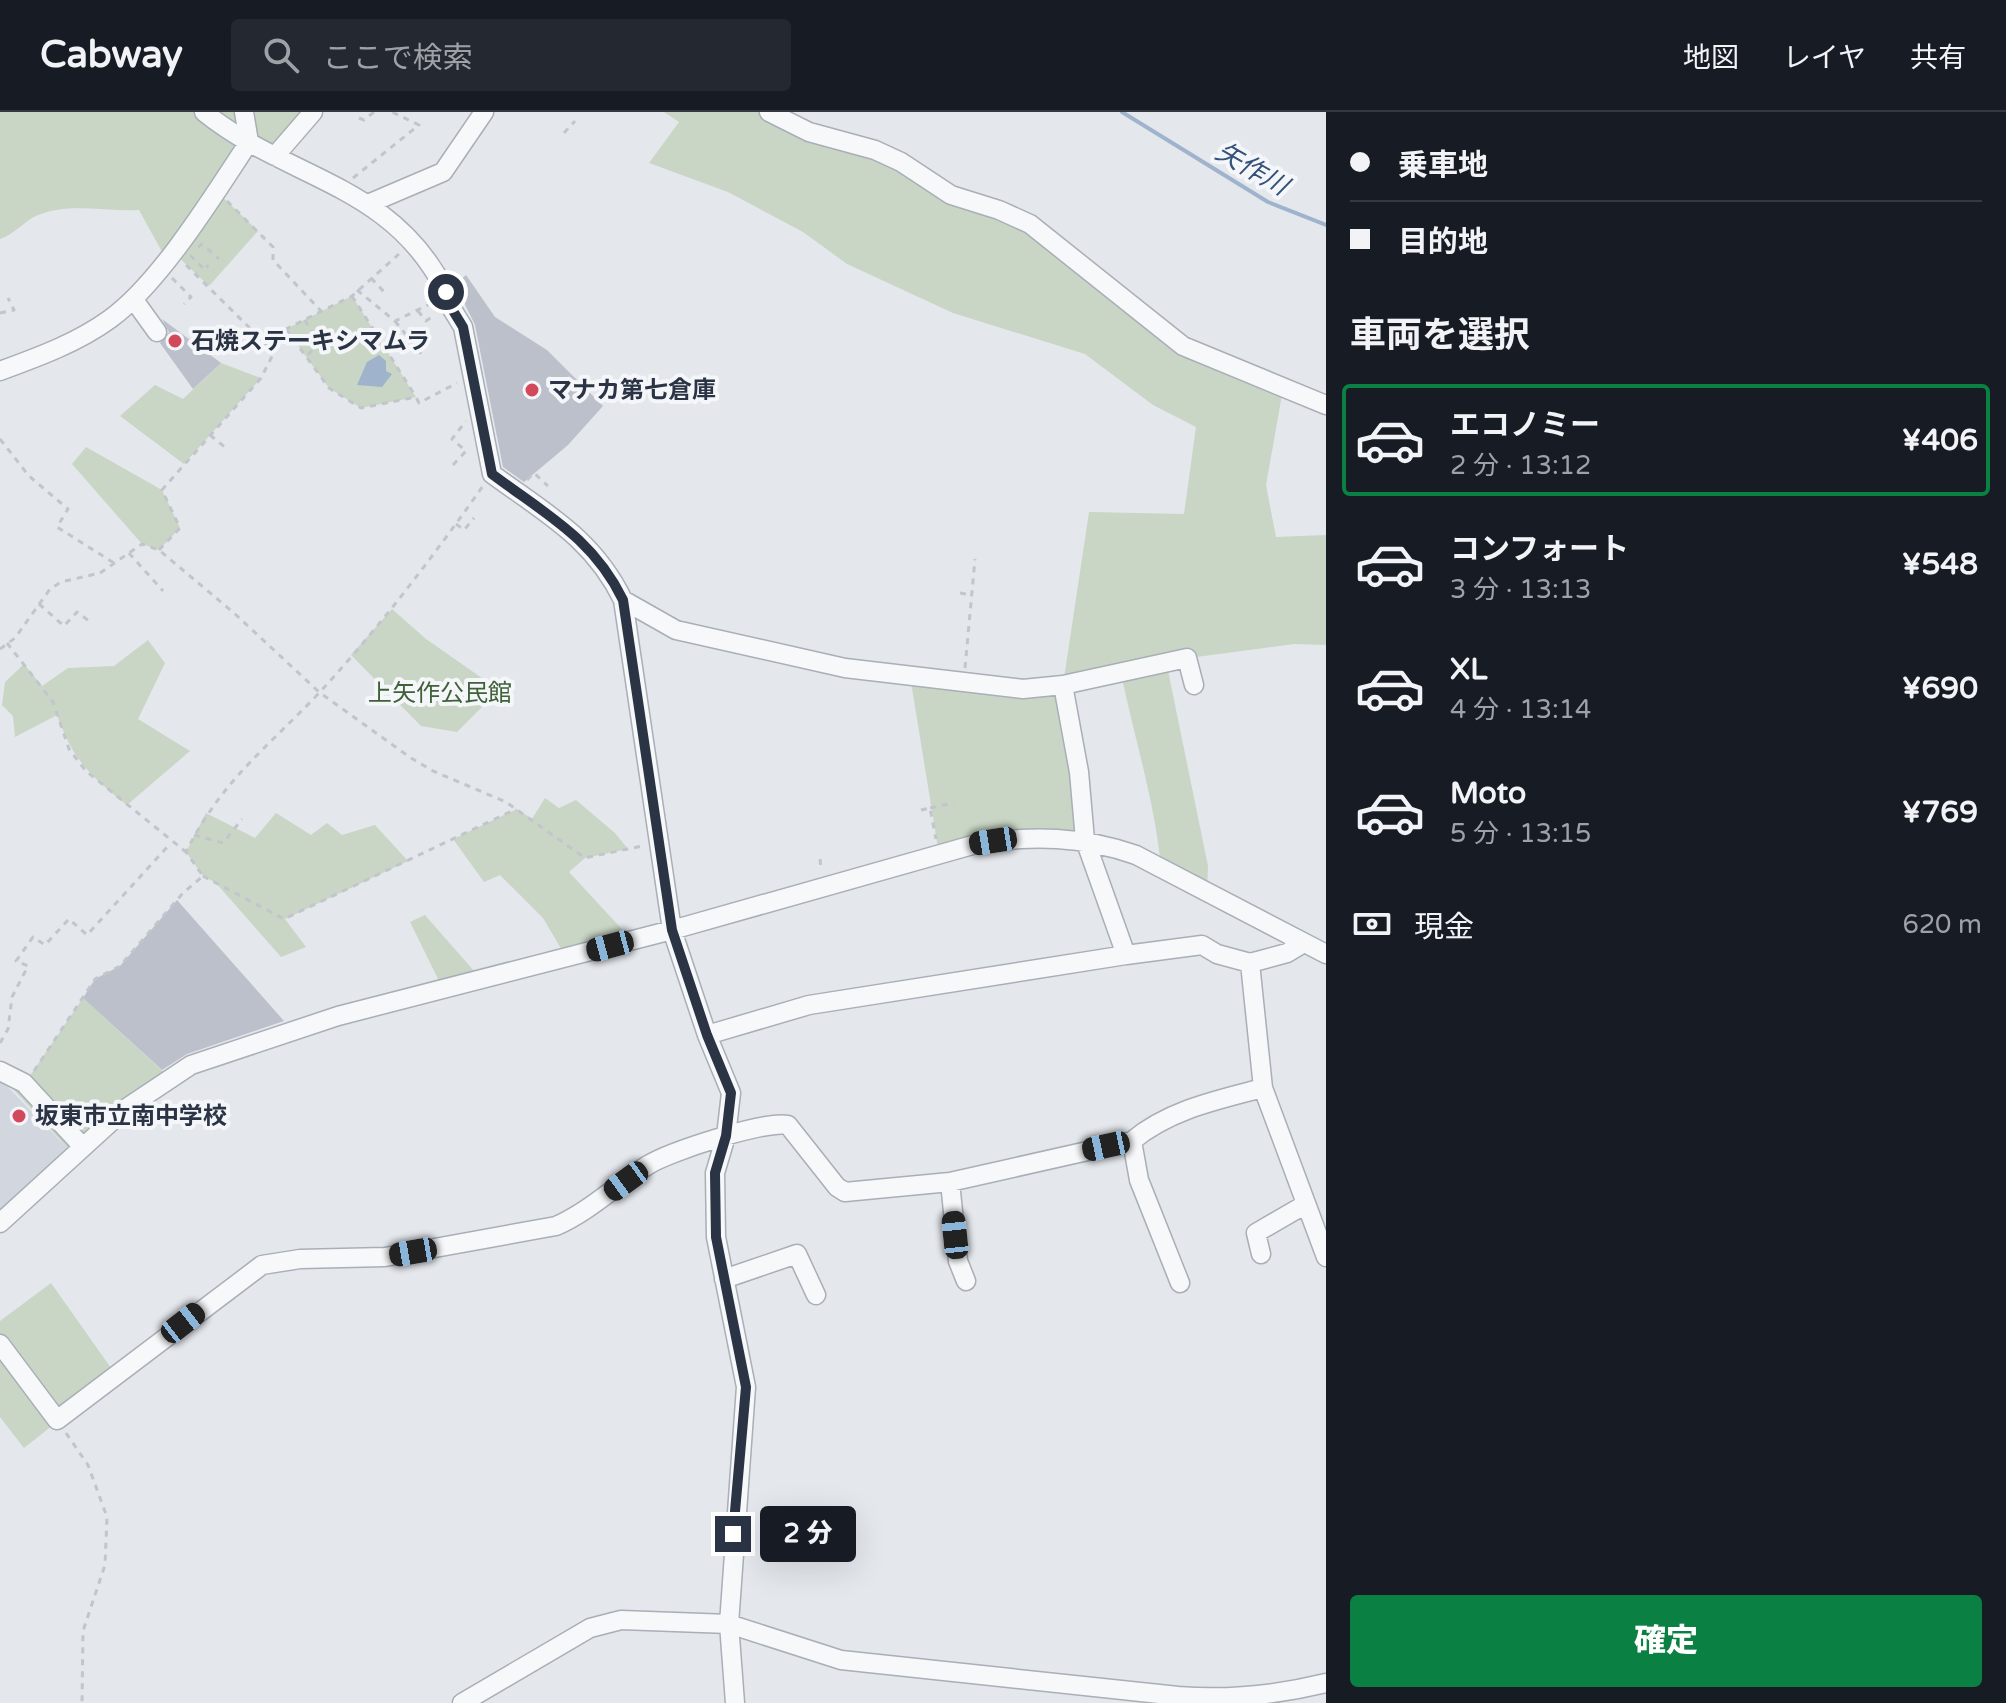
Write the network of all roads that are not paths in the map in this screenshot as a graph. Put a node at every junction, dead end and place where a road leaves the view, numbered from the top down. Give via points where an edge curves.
1 (204, 112) edge
2 (244, 112) edge
3 (313, 112) edge
4 (484, 112) edge
5 (769, 112) edge
6 (249, 142) junction
7 (275, 156) junction
8 (368, 204) junction
9 (134, 300) junction
10 (157, 332) dead end
11 (0, 371) edge
12 (1326, 405) edge
13 (623, 600) junction
14 (1063, 685) junction
15 (1194, 685) dead end
16 (1085, 840) junction
17 (672, 930) junction
18 (1302, 944) junction
19 (1326, 954) edge
20 (1126, 955) junction
21 (1250, 963) junction
22 (707, 1035) junction
23 (0, 1071) edge
24 (1263, 1088) junction
25 (726, 1136) junction
26 (1132, 1141) junction
27 (83, 1147) junction
28 (950, 1182) junction
29 (1306, 1204) junction
30 (0, 1223) edge
31 (1261, 1254) dead end
32 (1326, 1257) edge
33 (724, 1279) junction
34 (966, 1281) dead end
35 (1180, 1283) dead end
36 (816, 1295) dead end
37 (0, 1344) edge
38 (729, 1624) junction
39 (1326, 1683) edge
40 (462, 1703) edge
41 (735, 1703) edge

1 - 6 street
2 - 6 street
3 - 7 street
4 - 8 street via 443,172
5 - 12 street via 809,132 875,150 951,195 1030,224 1183,346
6 - 7 street
6 - 9 street
7 - 8 street
8 - 13 street via 414,241 463,327 492,474 587,543
9 - 10 street
9 - 11 street via 64,347
13 - 14 street via 676,630 845,668 1023,689
13 - 17 street
14 - 15 street via 1187,658
14 - 16 street
16 - 17 street via 1010,838
16 - 18 street via 1136,855
16 - 20 street
17 - 22 street
17 - 27 street via 338,1016 191,1065 125,1109
18 - 19 street
18 - 21 street
20 - 21 street via 1202,945
20 - 22 street via 809,1005
21 - 24 street
22 - 25 street via 731,1093
23 - 27 street via 24,1083
24 - 26 street via 1186,1110 1151,1125
24 - 29 street
25 - 28 street via 764,1124 788,1125 845,1192
25 - 33 street via 715,1173 716,1237
25 - 37 street via 650,1164 577,1217 556,1226 385,1257 262,1265 57,1420
26 - 28 street
26 - 35 street via 1139,1180
27 - 30 street
28 - 34 street via 958,1261
29 - 31 street via 1256,1233
29 - 32 street
33 - 36 street via 797,1254
33 - 38 street via 746,1387
38 - 39 street via 841,1660 1178,1696 1282,1693
38 - 40 street via 621,1620 590,1628
38 - 41 street

